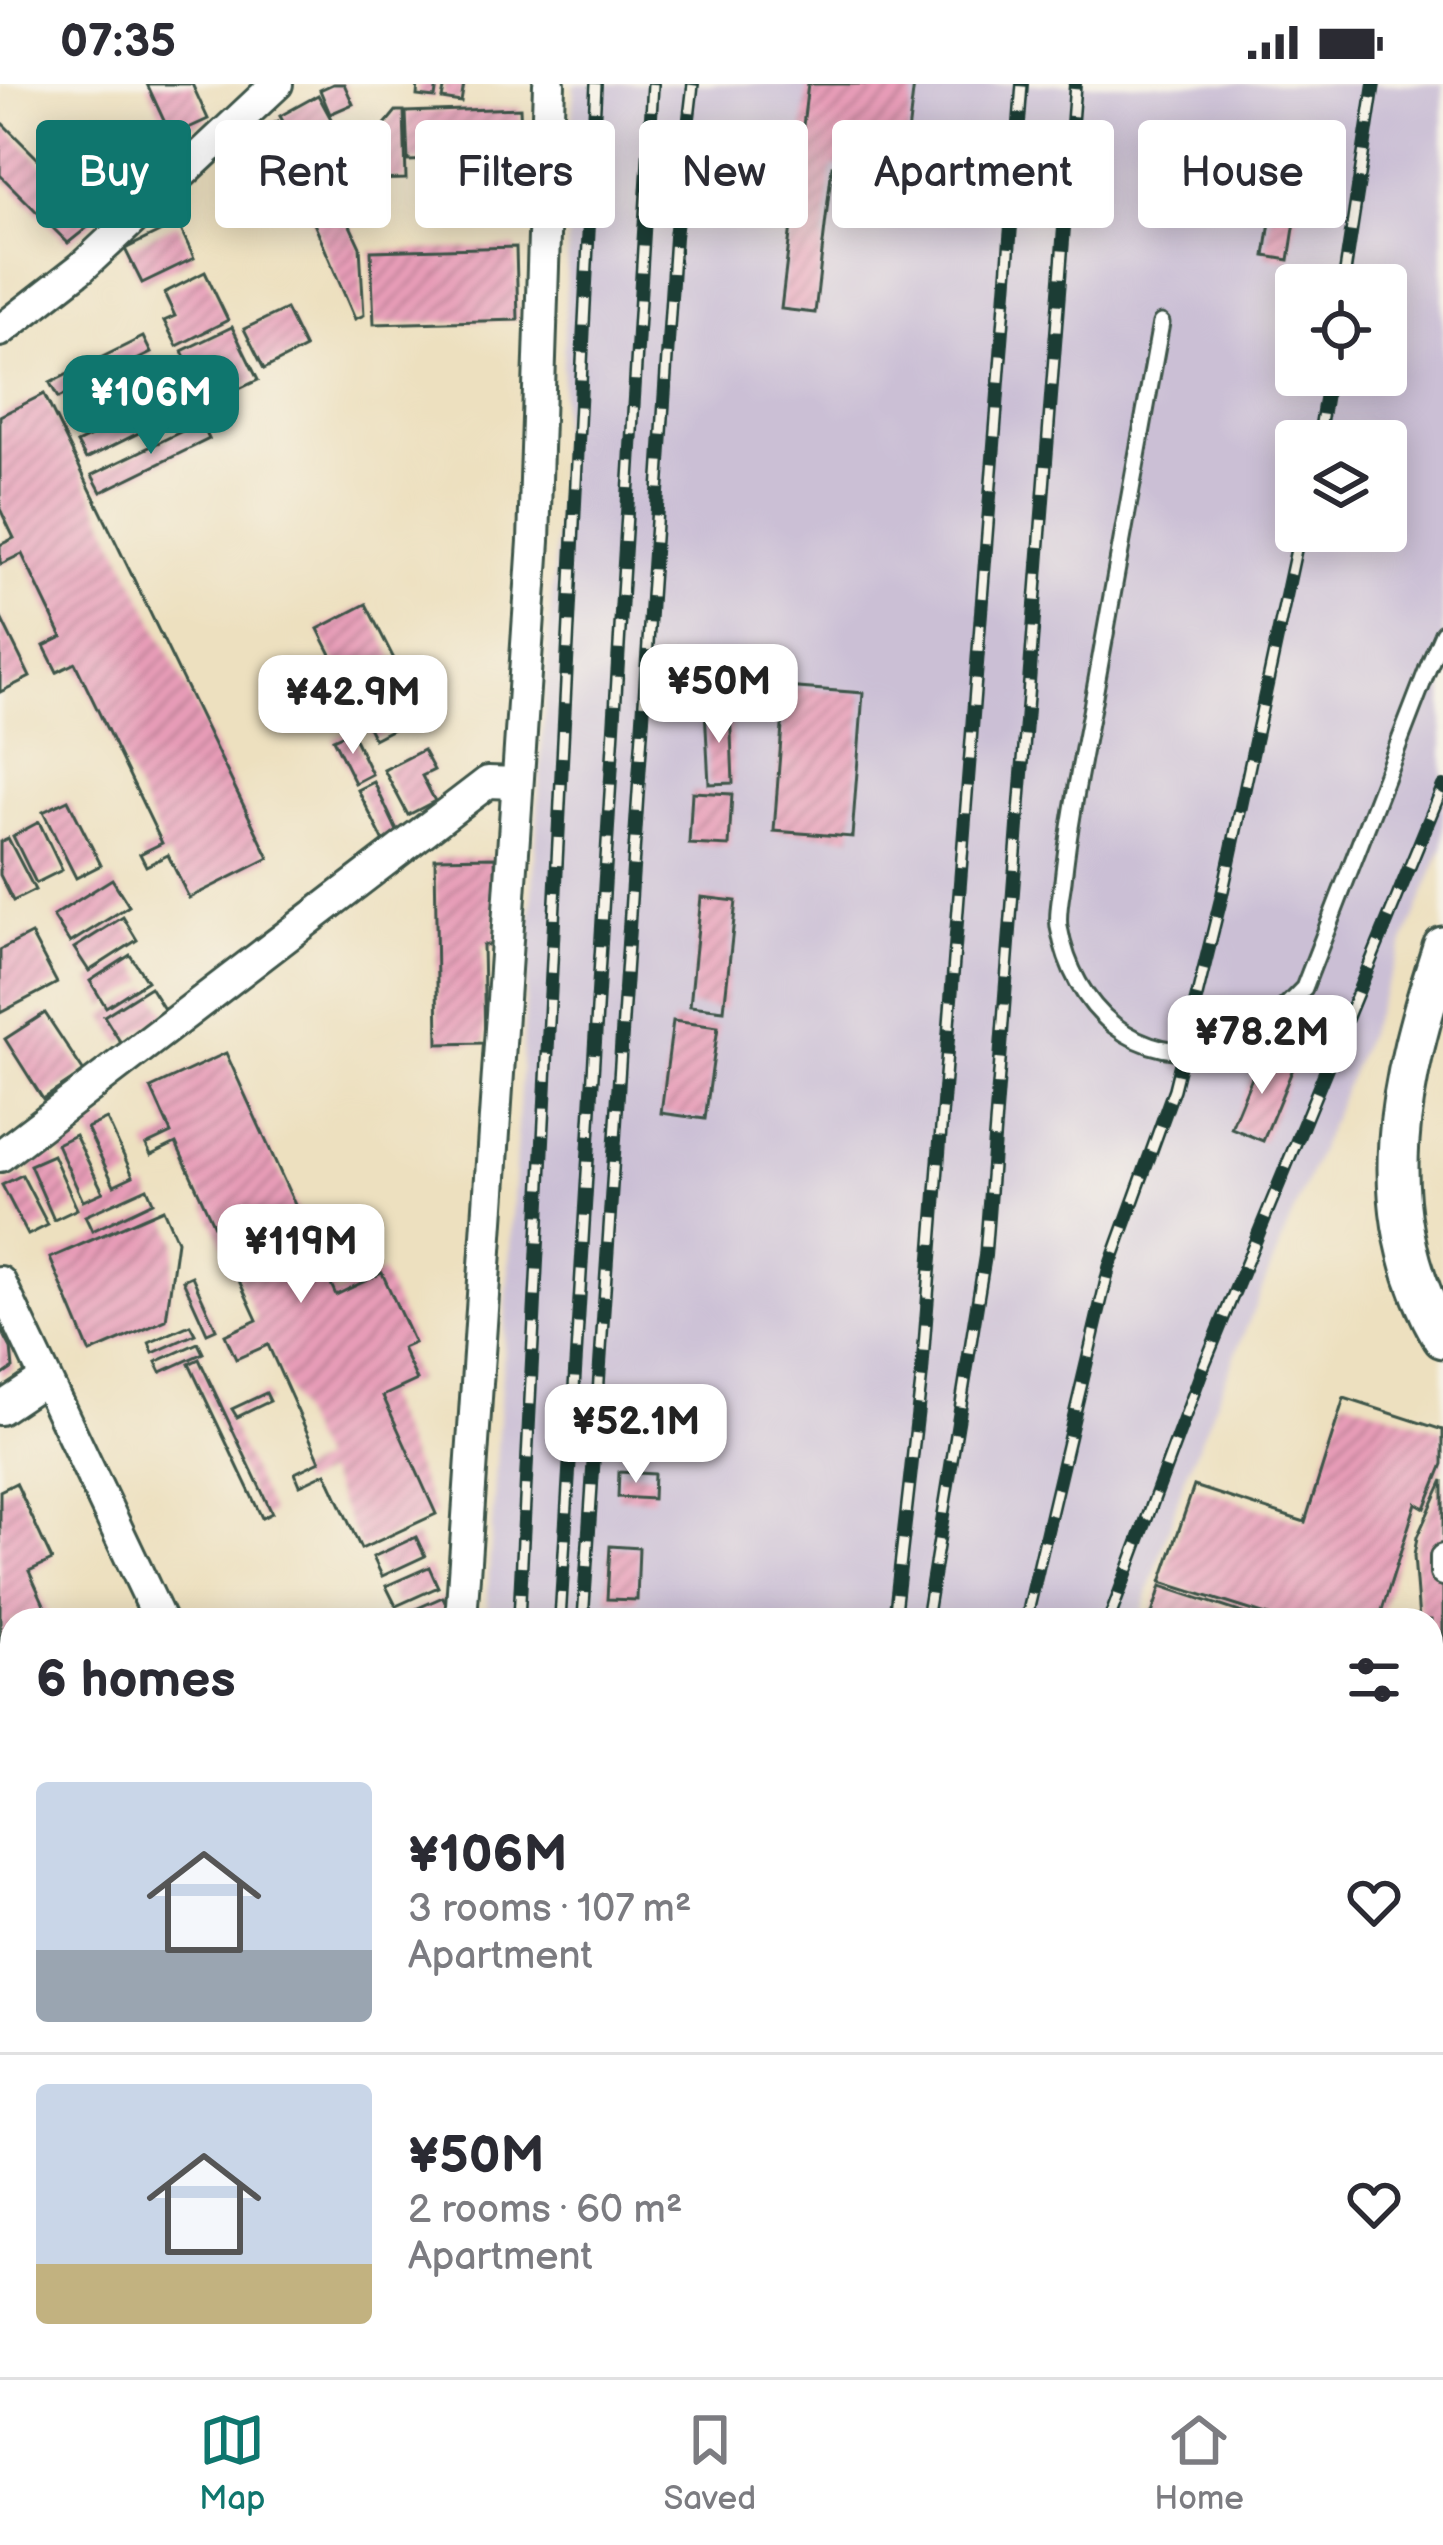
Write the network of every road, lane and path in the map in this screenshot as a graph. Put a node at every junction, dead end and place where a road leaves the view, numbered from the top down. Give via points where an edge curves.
1 (277, 84) edge
2 (549, 84) edge
3 (1161, 323) dead end
4 (0, 331) edge
5 (1443, 633) edge
6 (517, 783) junction
7 (1443, 947) edge
8 (0, 1156) edge
9 (0, 1282) edge
10 (1443, 1338) edge
11 (45, 1379) junction
12 (0, 1409) edge
13 (1443, 1557) edge
14 (1443, 1573) edge
15 (154, 1608) edge
16 (462, 1608) edge

1 - 4 street via 81,268
2 - 6 street
3 - 5 lane, bridge via 1058,923 1077,985 1111,1027 1162,1049 1224,1047 1267,1025 1304,988
6 - 8 street via 488,782
6 - 16 street
7 - 10 street via 1418,1023 1396,1169 1409,1258
9 - 11 street
11 - 12 street
11 - 15 street
13 - 14 street

